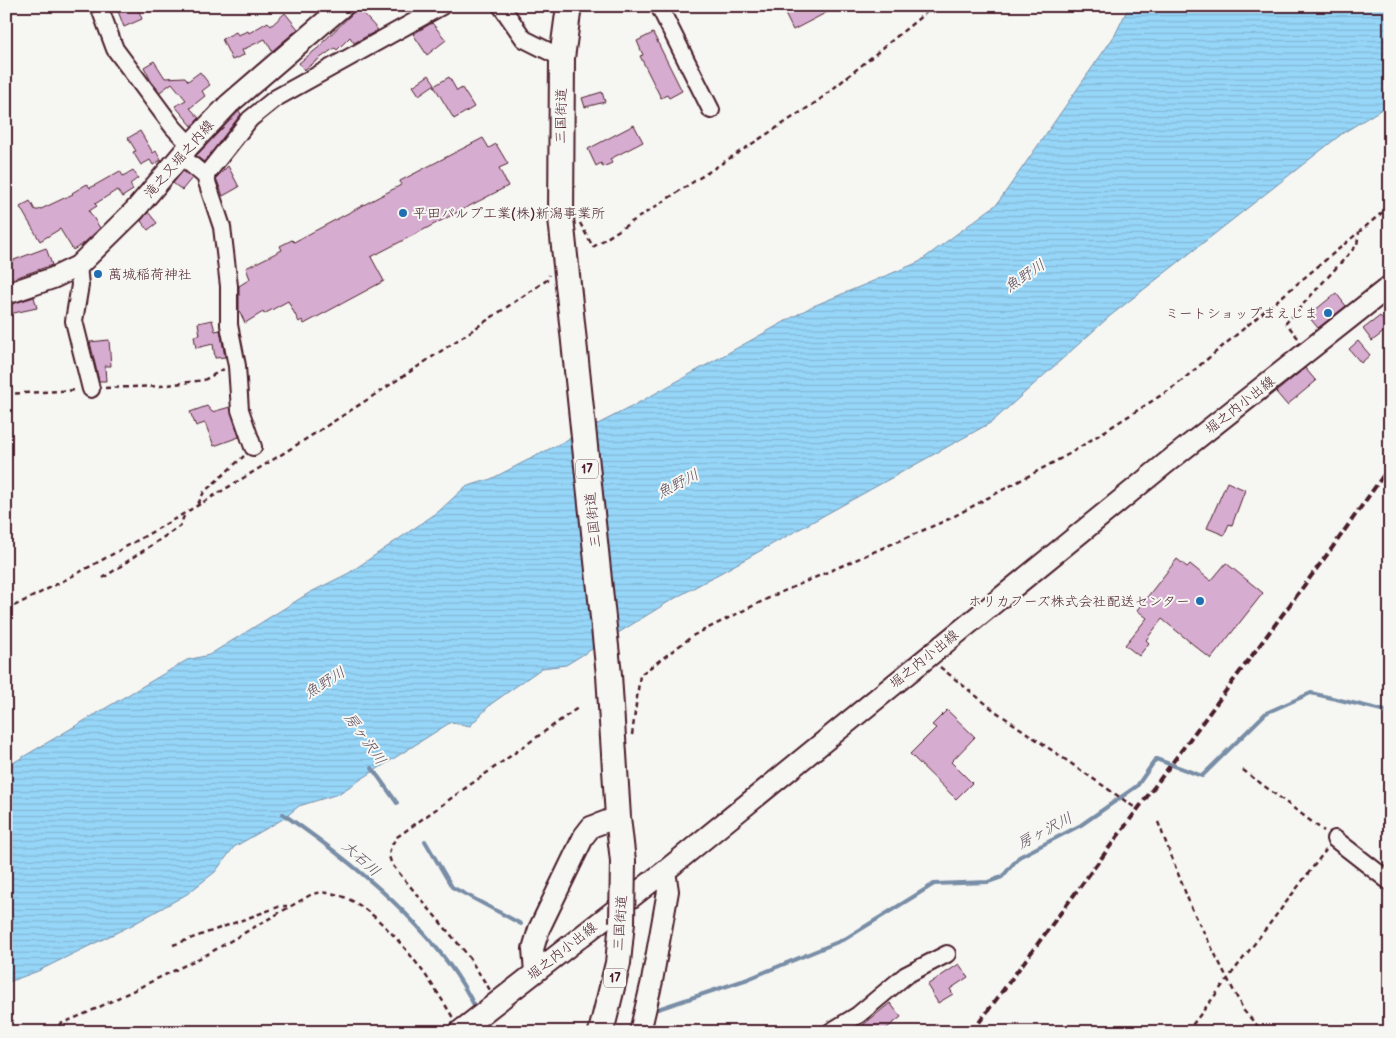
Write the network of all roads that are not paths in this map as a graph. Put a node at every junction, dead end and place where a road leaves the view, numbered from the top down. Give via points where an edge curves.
1 (99, 6) edge
2 (343, 6) edge
3 (442, 6) edge
4 (501, 6) edge
5 (569, 6) edge
6 (659, 6) edge
7 (562, 58) junction
8 (711, 110) dead end
9 (185, 150) junction
10 (205, 176) junction
11 (78, 266) junction
12 (1390, 286) edge
13 (6, 294) edge
14 (91, 389) road end
15 (253, 447) road end
16 (618, 817) junction
17 (1335, 839) road end
18 (665, 871) junction
19 (1390, 882) edge
20 (947, 954) dead end
21 (535, 972) junction
22 (459, 1031) edge
23 (601, 1032) edge
24 (640, 1032) edge
25 (830, 1032) edge

1 - 9 street via 115,50 173,127
2 - 9 main road, 滝之又堀之内線 via 229,104
3 - 10 street via 276,98 250,119
4 - 7 street via 524,39
5 - 7 highway, 三国街道 / 17
6 - 8 street
7 - 16 highway, 三国街道 / 17 via 559,265 609,675
9 - 10 street
9 - 11 main road, 滝之又堀之内線 via 135,210
10 - 15 street via 222,227 229,286 229,325 238,366 240,410
11 - 13 main road, 滝之又堀之内線
11 - 14 street via 80,285 74,321
12 - 18 main road, 堀之内小出線
16 - 21 main road via 591,828 584,836 539,929 533,949
16 - 23 highway, 三国街道 / 17, bridge via 623,860 622,922 618,963
17 - 19 street
18 - 21 main road, 堀之内小出線
18 - 24 main road via 668,891
20 - 25 street via 906,975 858,1015
21 - 22 main road, 堀之内小出線

